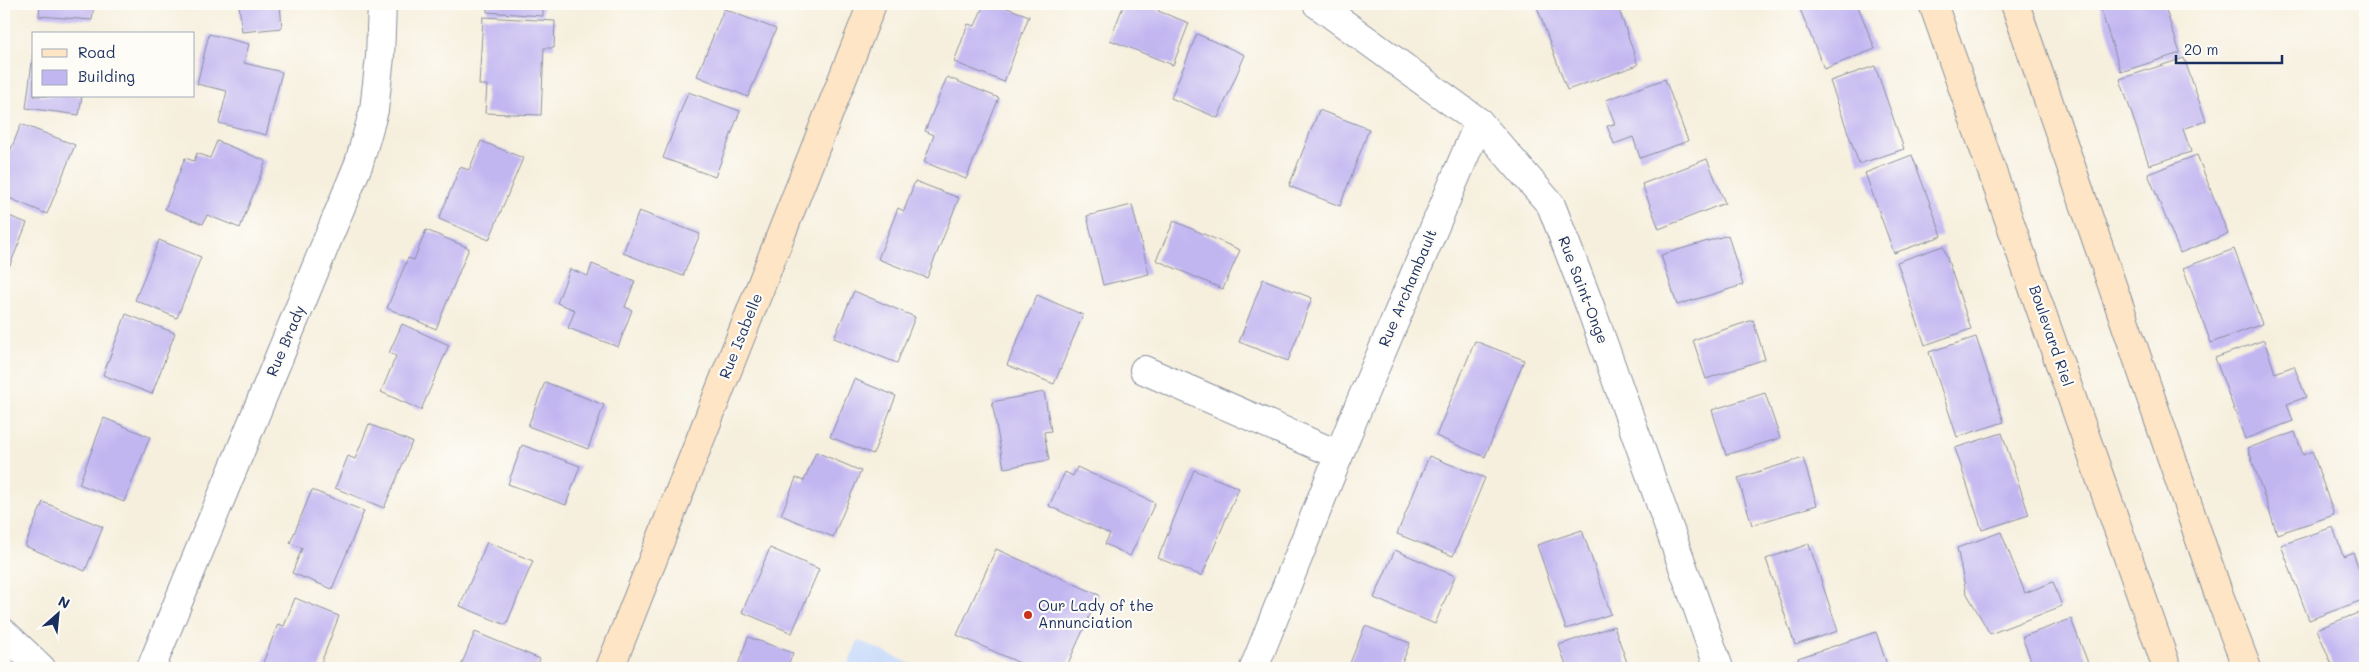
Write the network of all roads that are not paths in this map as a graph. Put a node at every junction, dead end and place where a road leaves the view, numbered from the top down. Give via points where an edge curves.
1 (382, 4) edge
2 (872, 4) edge
3 (1316, 4) edge
4 (1933, 4) edge
5 (2015, 4) edge
6 (1342, 12) edge
7 (1479, 122) junction
8 (1144, 370) dead end
9 (1339, 455) junction
10 (4, 633) edge
11 (41, 668) edge
12 (150, 668) edge
13 (610, 668) edge
14 (1254, 668) edge
15 (1719, 668) edge
16 (2166, 668) edge
17 (2247, 668) edge

1 - 12 street, Rue Brady via 374,110 359,163
2 - 13 street, Rue Isabelle
3 - 6 street, Rue Saint-Onge
4 - 16 street, Boulevard Riel
5 - 17 street
6 - 7 street, Rue Saint-Onge
7 - 9 street, Rue Archambault
7 - 15 street, Rue Saint-Onge via 1551,205
8 - 9 street
9 - 14 street, Rue Archambault
10 - 11 street

